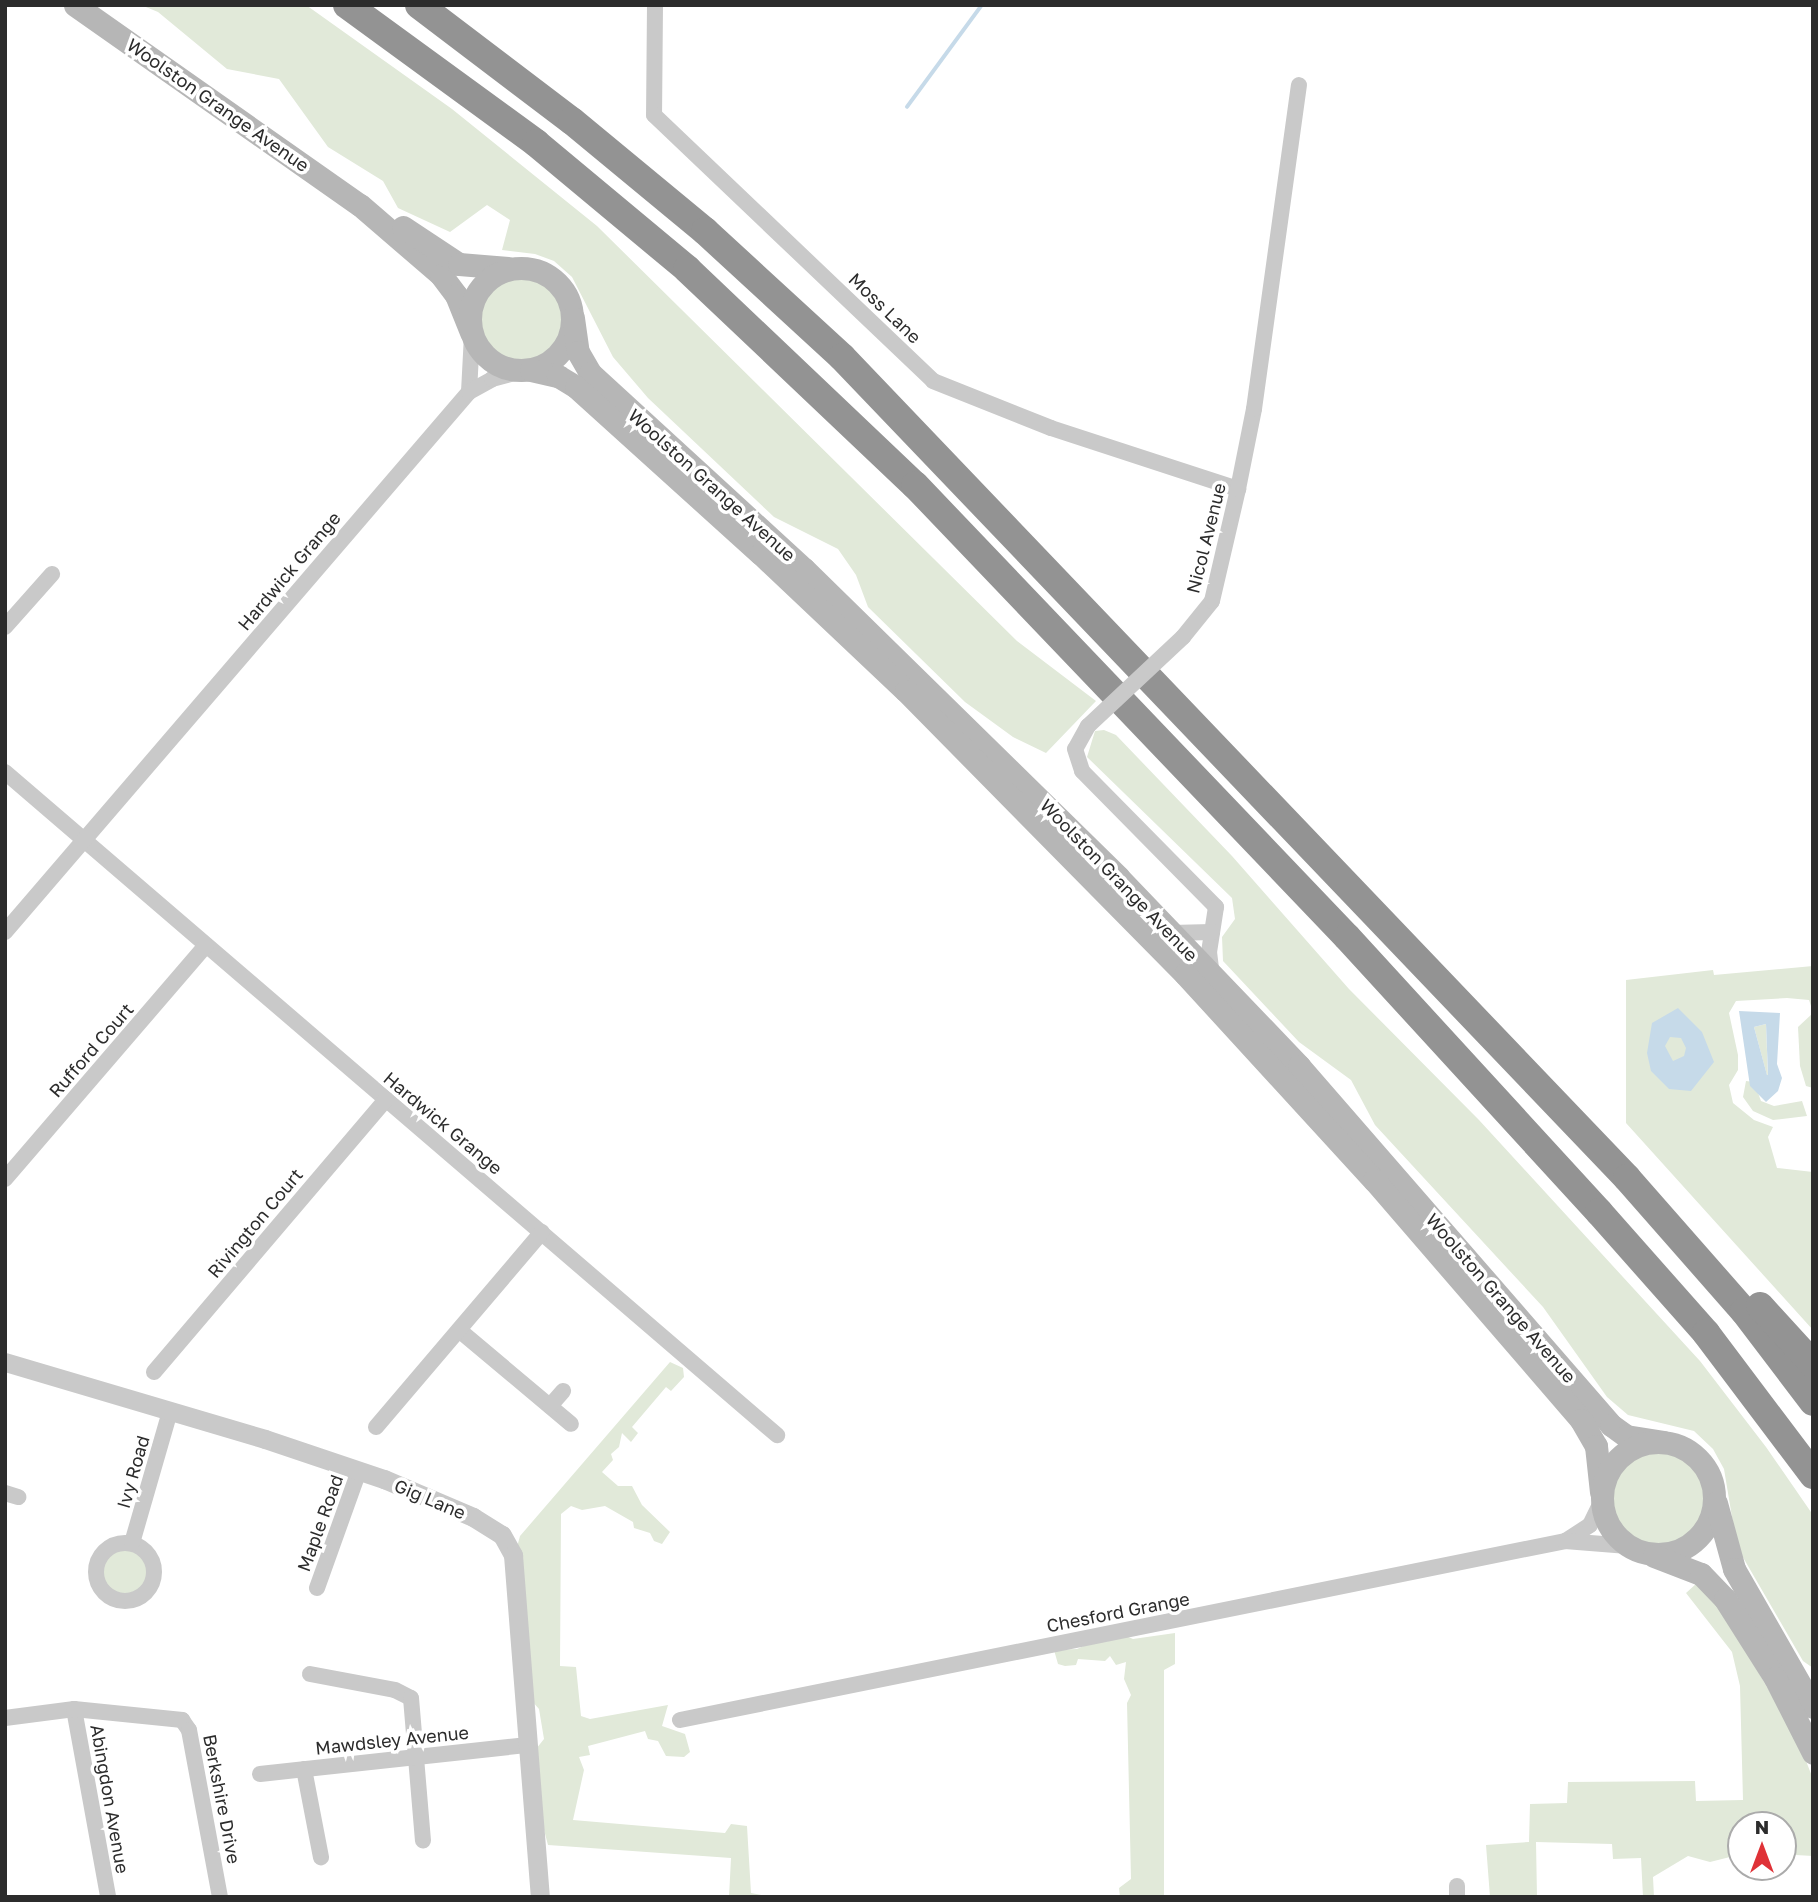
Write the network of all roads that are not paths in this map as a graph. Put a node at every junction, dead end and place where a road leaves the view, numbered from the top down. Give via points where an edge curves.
1 (75, 5) edge
2 (347, 5) edge
3 (419, 5) edge
4 (655, 5) edge
5 (1299, 85) dead end
6 (360, 205) junction
7 (513, 268) junction
8 (573, 318) junction
9 (472, 333) junction
10 (526, 370) junction
11 (469, 392) junction
12 (1238, 489) junction
13 (52, 574) dead end
14 (5, 627) edge
15 (5, 772) edge
16 (84, 840) junction
17 (5, 932) edge
18 (1171, 933) junction
19 (1212, 933) junction
20 (206, 945) junction
21 (1212, 976) junction
22 (386, 1099) junction
23 (1627, 1178) junction
24 (5, 1180) edge
25 (542, 1232) junction
26 (459, 1330) junction
27 (5, 1363) edge
28 (1813, 1364) edge
29 (154, 1372) dead end
30 (563, 1391) dead end
31 (1813, 1402) edge
32 (550, 1406) junction
33 (170, 1410) junction
34 (571, 1424) dead end
35 (376, 1427) dead end
36 (778, 1435) dead end
37 (1663, 1442) junction
38 (359, 1471) junction
39 (1813, 1475) edge
40 (1601, 1497) junction
41 (1714, 1497) junction
42 (1564, 1541) junction
43 (132, 1543) dead end
44 (1634, 1549) junction
45 (317, 1588) dead end
46 (306, 1679) dead end
47 (1813, 1707) edge
48 (74, 1709) junction
49 (5, 1718) edge
50 (680, 1720) dead end
51 (528, 1745) junction
52 (1813, 1753) edge
53 (414, 1756) junction
54 (304, 1769) junction
55 (261, 1774) dead end
56 (423, 1840) dead end
57 (321, 1857) dead end
58 (108, 1897) edge
59 (220, 1897) edge
60 (540, 1897) edge

1 - 6 main road, Woolston Grange Avenue
2 - 39 highway via 536,143 687,269 915,485 1347,937 1599,1212 1706,1333
3 - 23 highway via 593,138 705,231 842,357
4 - 12 street, Moss Lane via 654,115 933,381 1051,428
5 - 12 street, Nicol Avenue
6 - 7 main road, Woolston Grange Avenue via 399,224 459,264
6 - 9 main road, Woolston Grange Avenue via 441,275 456,295
7 - 8 main road via 550,276 567,294
7 - 9 main road via 497,274 479,291 470,315
8 - 10 main road via 566,346 544,365
8 - 18 main road, Woolston Grange Avenue via 578,352 590,373 933,693
9 - 10 main road via 491,360
9 - 11 street
10 - 11 street, Hardwick Grange via 492,379
10 - 40 main road, Woolston Grange Avenue via 558,376 576,387 761,554 915,701 1185,974 1383,1189 1581,1420 1596,1446
11 - 16 street, Hardwick Grange
12 - 19 street, Nicol Avenue, bridge via 1212,601 1183,637 1088,726 1075,749 1082,771 1213,900 1218,915
13 - 14 street
15 - 16 street, Hardwick Grange
16 - 17 street, Hardwick Grange
16 - 20 street, Hardwick Grange
18 - 19 street
18 - 21 main road, Woolston Grange Avenue
19 - 21 street, Nicol Avenue
20 - 22 street, Hardwick Grange
20 - 24 street, Rufford Court
21 - 37 main road, Woolston Grange Avenue via 1298,1066 1611,1425 1626,1436
22 - 25 street, Hardwick Grange
22 - 29 street, Rivington Court
23 - 28 highway via 1703,1244
23 - 31 highway via 1744,1311
25 - 26 street
25 - 36 street, Hardwick Grange
26 - 32 street
26 - 35 street
27 - 33 street, Gig Lane
30 - 32 street
32 - 34 street
33 - 38 street, Gig Lane
33 - 43 street, Ivy Road
37 - 40 main road via 1646,1443 1622,1455 1606,1475
37 - 41 main road via 1699,1460
38 - 45 street, Maple Road
38 - 51 street, Gig Lane via 473,1517 508,1542 513,1555
40 - 42 street, Chesford Grange via 1590,1525
40 - 44 main road via 1609,1527
41 - 44 main road via 1704,1531 1691,1544 1657,1555
41 - 47 main road via 1734,1570
42 - 44 street, Chesford Grange
42 - 50 street, Chesford Grange
44 - 52 main road via 1711,1581 1755,1645
46 - 53 street via 407,1695 414,1709
48 - 49 street, Berkshire Drive
48 - 58 street, Abingdon Avenue
48 - 59 street, Berkshire Drive via 176,1718 186,1725
51 - 53 street, Mawdsley Avenue
51 - 60 street, Gig Lane
53 - 54 street, Mawdsley Avenue
53 - 56 street
54 - 55 street, Mawdsley Avenue
54 - 57 street

